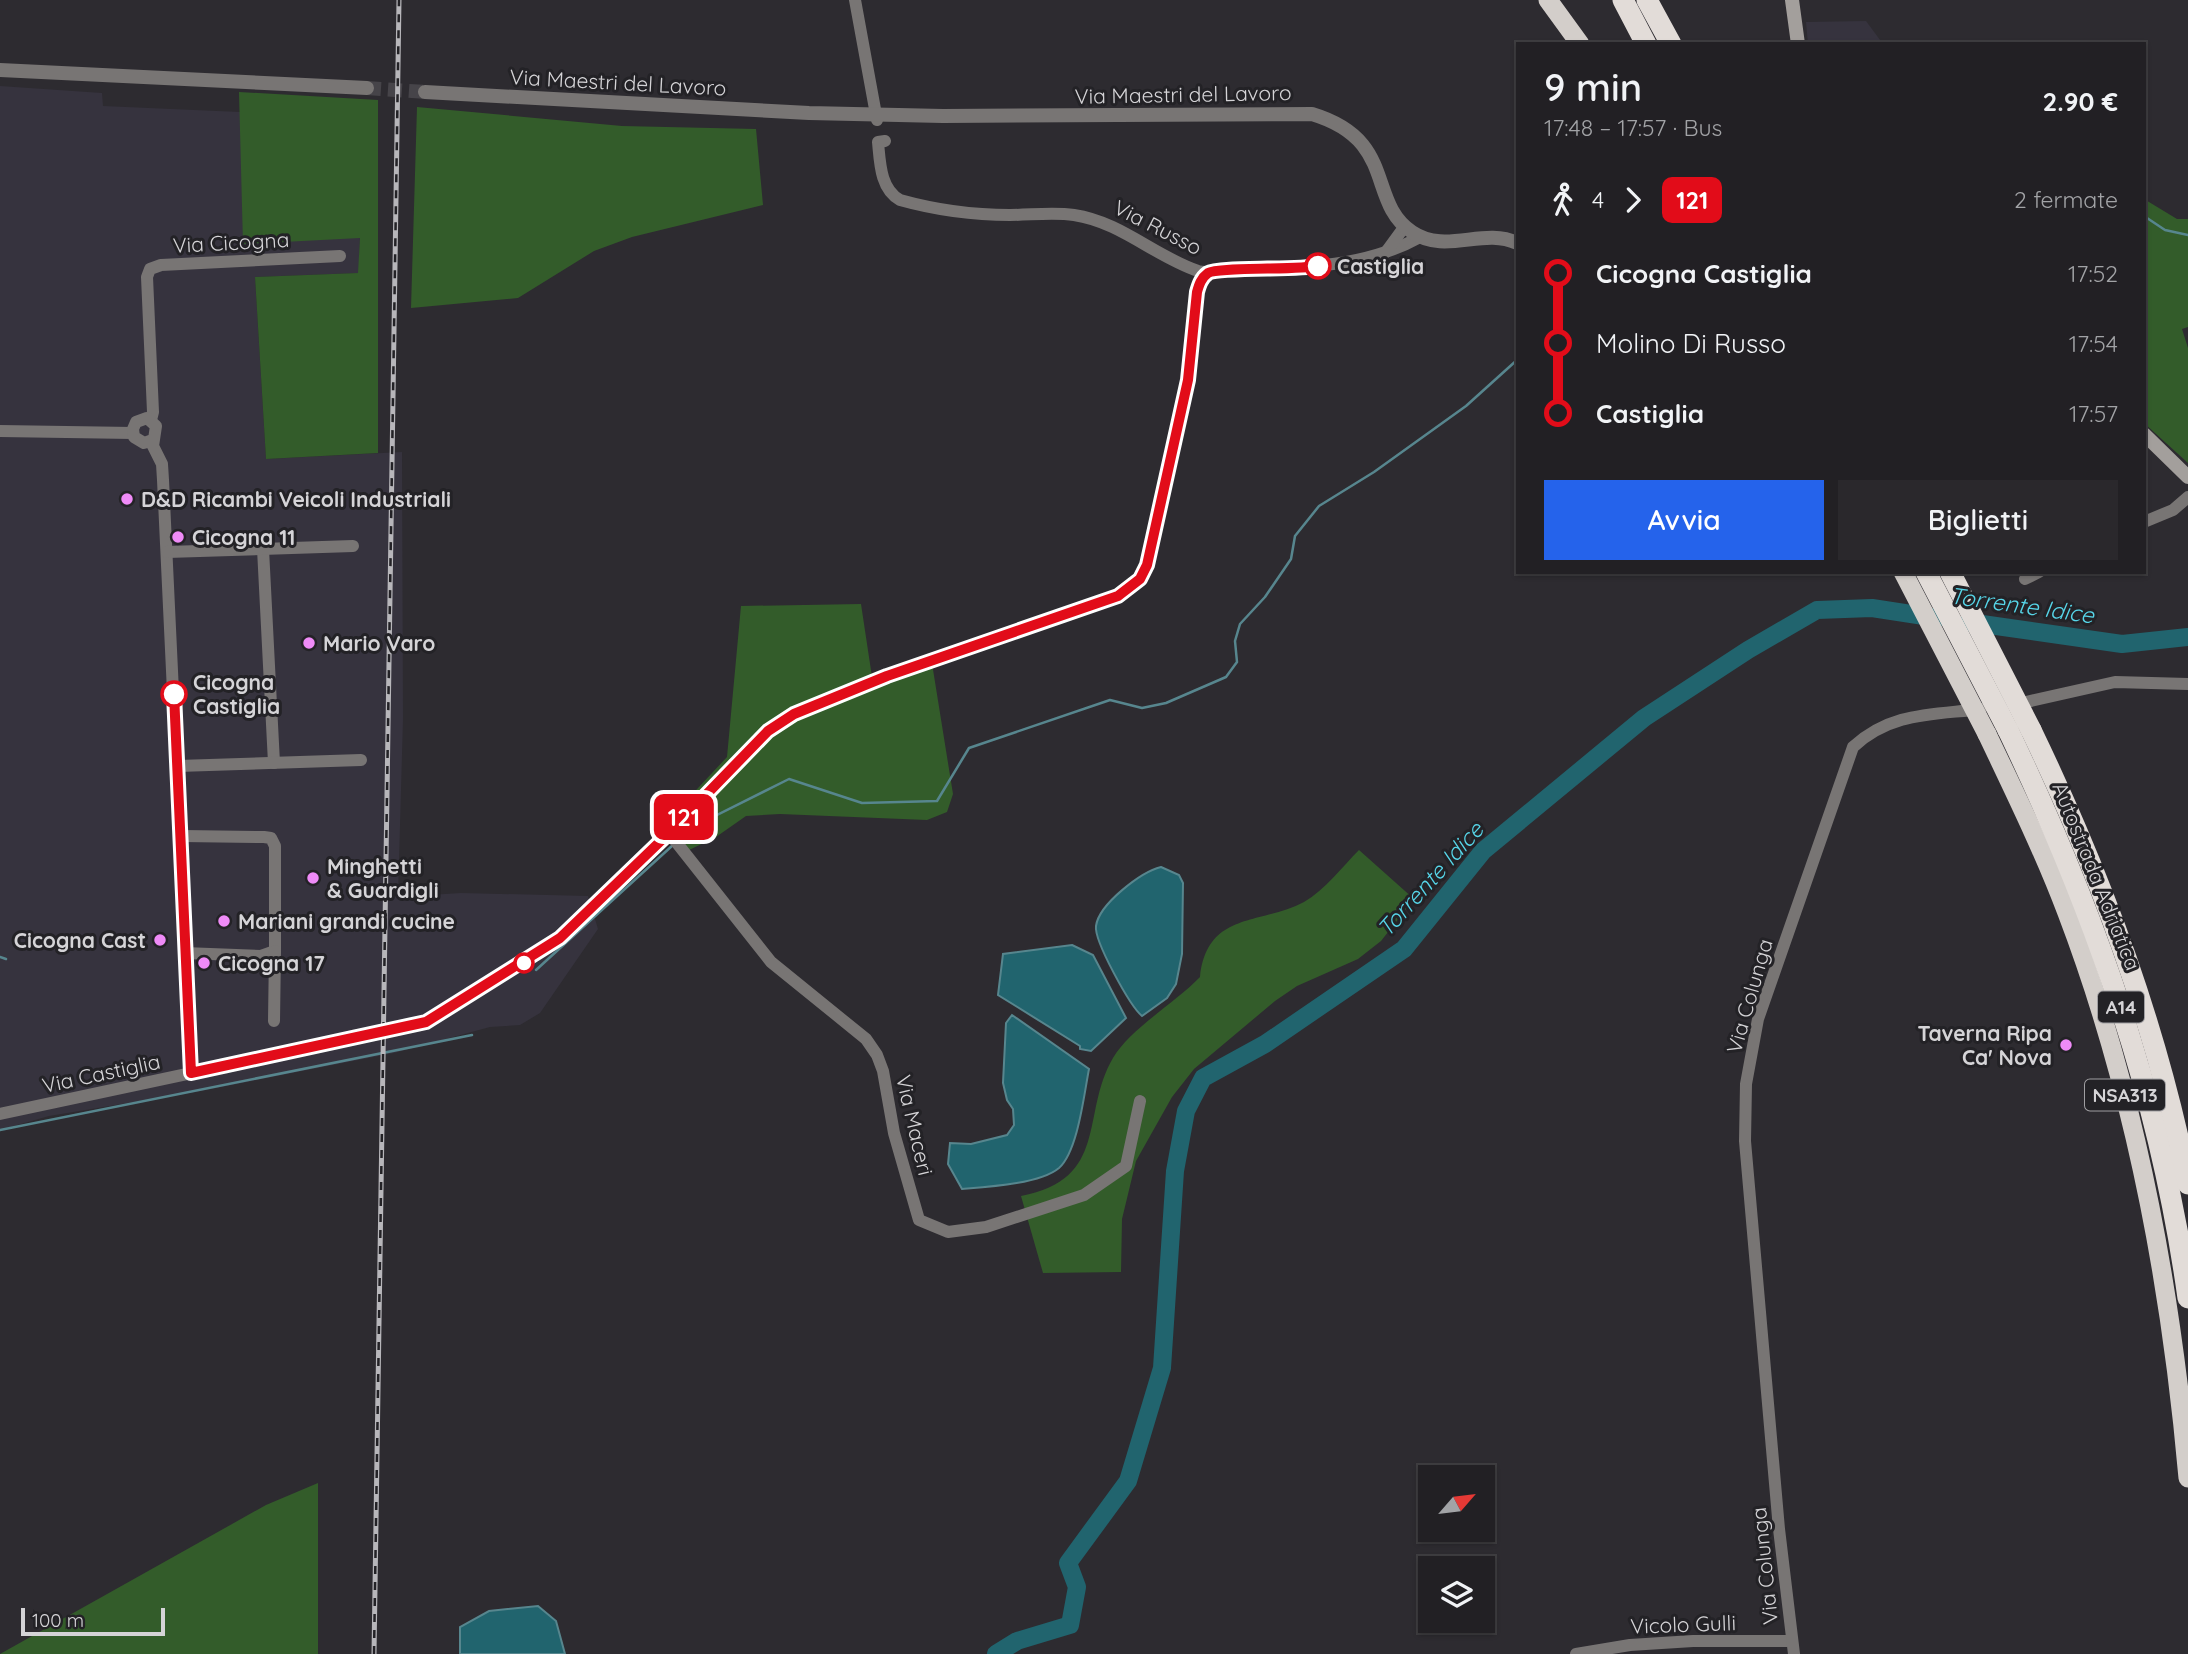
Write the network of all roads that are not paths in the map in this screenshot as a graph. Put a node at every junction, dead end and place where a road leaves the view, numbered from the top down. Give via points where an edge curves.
1 (855, 0) edge
2 (1548, 0) edge
3 (1623, 0) edge
4 (1647, 0) edge
5 (1793, 0) edge
6 (1579, 42) edge
7 (1645, 42) edge
8 (1670, 42) edge
9 (1798, 42) edge
10 (0, 70) edge
11 (81, 75) junction
12 (0, 78) edge
13 (367, 88) tunnel mouth
14 (425, 92) tunnel mouth
15 (876, 117) junction
16 (885, 141) dead end
17 (1405, 226) junction
18 (1420, 237) junction
19 (1516, 243) edge
20 (1385, 252) junction
21 (340, 256) dead end
22 (1207, 274) junction
23 (151, 419) junction
24 (0, 431) edge
25 (133, 433) junction
26 (2146, 436) edge
27 (152, 440) junction
28 (2188, 477) edge
29 (2188, 497) edge
30 (2146, 521) edge
31 (353, 547) dead end
32 (263, 549) junction
33 (167, 552) junction
34 (1904, 574) edge
35 (1927, 574) edge
36 (1951, 574) edge
37 (2035, 574) edge
38 (2025, 579) dead end
39 (2188, 684) edge
40 (361, 760) dead end
41 (274, 763) junction
42 (178, 766) junction
43 (181, 836) junction
44 (674, 839) junction
45 (275, 951) junction
46 (184, 953) junction
47 (274, 1021) dead end
48 (403, 1028) tunnel mouth
49 (374, 1034) tunnel mouth
50 (191, 1073) junction
51 (1140, 1101) dead end
52 (0, 1114) edge
53 (2188, 1184) edge
54 (2188, 1298) edge
55 (2188, 1478) edge
56 (1793, 1647) edge
57 (1576, 1654) edge

1 - 15 street
2 - 6 highway
3 - 7 highway
4 - 8 highway
5 - 9 main road
10 - 11 street
11 - 12 street
11 - 13 street
14 - 15 street, Via Maestri del Lavoro
15 - 17 street, Via Maestri del Lavoro via 1312,114 1344,128 1367,149
16 - 22 street, Via Russo via 878,142 885,184 900,200 984,215 1093,219 1119,229 1153,252
17 - 18 street, Via Russo
17 - 20 street
18 - 19 street, Via Russo via 1438,242 1491,238
18 - 20 street, Via Russo
20 - 22 street, Via Russo via 1303,269
21 - 23 street, Via Cicogna via 150,269
22 - 44 street via 1197,292 1188,380 1147,565 1140,579 1118,596 887,676 794,714 768,731
23 - 25 street via 139,419
23 - 27 street, Via Cicogna via 157,430
24 - 25 street
25 - 27 street via 140,442
26 - 28 main road
27 - 33 street, Via Cicogna via 162,464
29 - 30 street via 2173,510
31 - 32 street
32 - 33 street
32 - 41 street
33 - 42 street, Via Cicogna
34 - 55 highway, NSA313, bridge via 1987,734 2067,914 2129,1110 2164,1283
35 - 54 highway, Autostrada Adriatica / A14, bridge via 2065,852 2111,975 2151,1111
36 - 53 highway, Autostrada Adriatica / A14, bridge via 2085,847 2157,1057
37 - 38 street
39 - 56 street, Via Colunga via 2115,682 2031,703 1910,717 1886,723 1853,747 1758,1019 1746,1084 1745,1141
40 - 41 street
41 - 42 street
42 - 43 street, Via Cicogna
43 - 45 street via 271,838 275,846
43 - 46 street, Via Cicogna
44 - 48 street via 560,938 449,1009
44 - 51 street, Via Maceri via 771,962 866,1039 877,1055 919,1220 948,1232 961,1231 1084,1195 1126,1166
45 - 46 street via 261,956
45 - 47 street
46 - 50 street, Via Cicogna
49 - 50 street, Via Castiglia
50 - 52 street, Via Castiglia
56 - 57 street, Vicolo Gulli via 1693,1640

